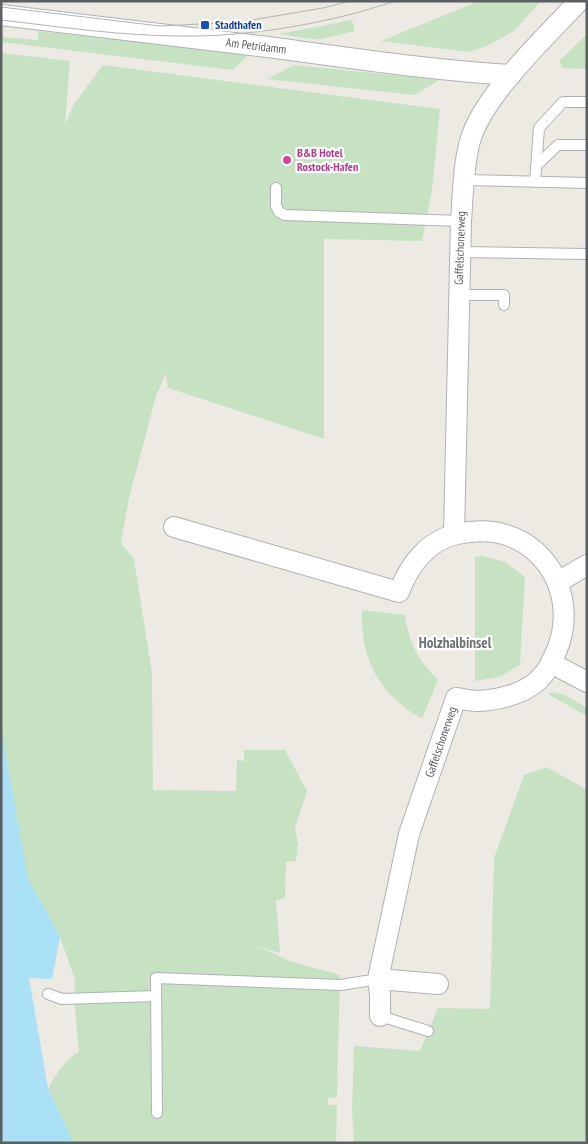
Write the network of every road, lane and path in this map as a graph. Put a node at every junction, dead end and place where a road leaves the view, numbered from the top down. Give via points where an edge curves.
1 (579, 1) edge
2 (1, 15) edge
3 (512, 74) junction
4 (587, 102) edge
5 (587, 145) edge
6 (536, 166) junction
7 (464, 180) junction
8 (535, 182) junction
9 (587, 183) edge
10 (276, 188) dead end
11 (461, 221) junction
12 (460, 252) junction
13 (587, 254) edge
14 (459, 294) junction
15 (504, 305) dead end
16 (174, 527) dead end
17 (454, 534) junction
18 (587, 565) edge
19 (558, 582) junction
20 (551, 662) junction
21 (587, 682) edge
22 (378, 979) junction
23 (438, 984) dead end
24 (48, 994) dead end
25 (156, 996) junction
26 (380, 1016) joint
27 (428, 1031) dead end
28 (156, 1113) dead end

1 - 3 street, Gaffelschonerweg
2 - 3 street, Am Petridamm via 410,66
3 - 7 street, Gaffelschonerweg via 482,113 470,141
4 - 6 lane via 563,102 538,128
5 - 6 lane via 558,145
6 - 8 lane
7 - 8 lane
7 - 11 street, Gaffelschonerweg
8 - 9 lane
10 - 11 lane via 276,206 285,214
11 - 12 street, Gaffelschonerweg
12 - 13 lane
12 - 14 street, Gaffelschonerweg
14 - 15 lane via 504,295
14 - 17 street, Gaffelschonerweg
16 - 17 street, Gaffelschonerweg via 398,592 417,557 434,543
17 - 19 street, Gaffelschonerweg via 478,530 503,534 526,544 544,561
18 - 19 street
19 - 20 street, Gaffelschonerweg via 565,620 562,638
20 - 21 street
20 - 22 street, Gaffelschonerweg via 543,676 518,692 498,699 456,698 409,834
22 - 23 street
22 - 25 lane via 341,985 156,978
22 - 26 street, Gaffelschonerweg
24 - 25 lane via 62,999
25 - 28 lane
26 - 27 lane

